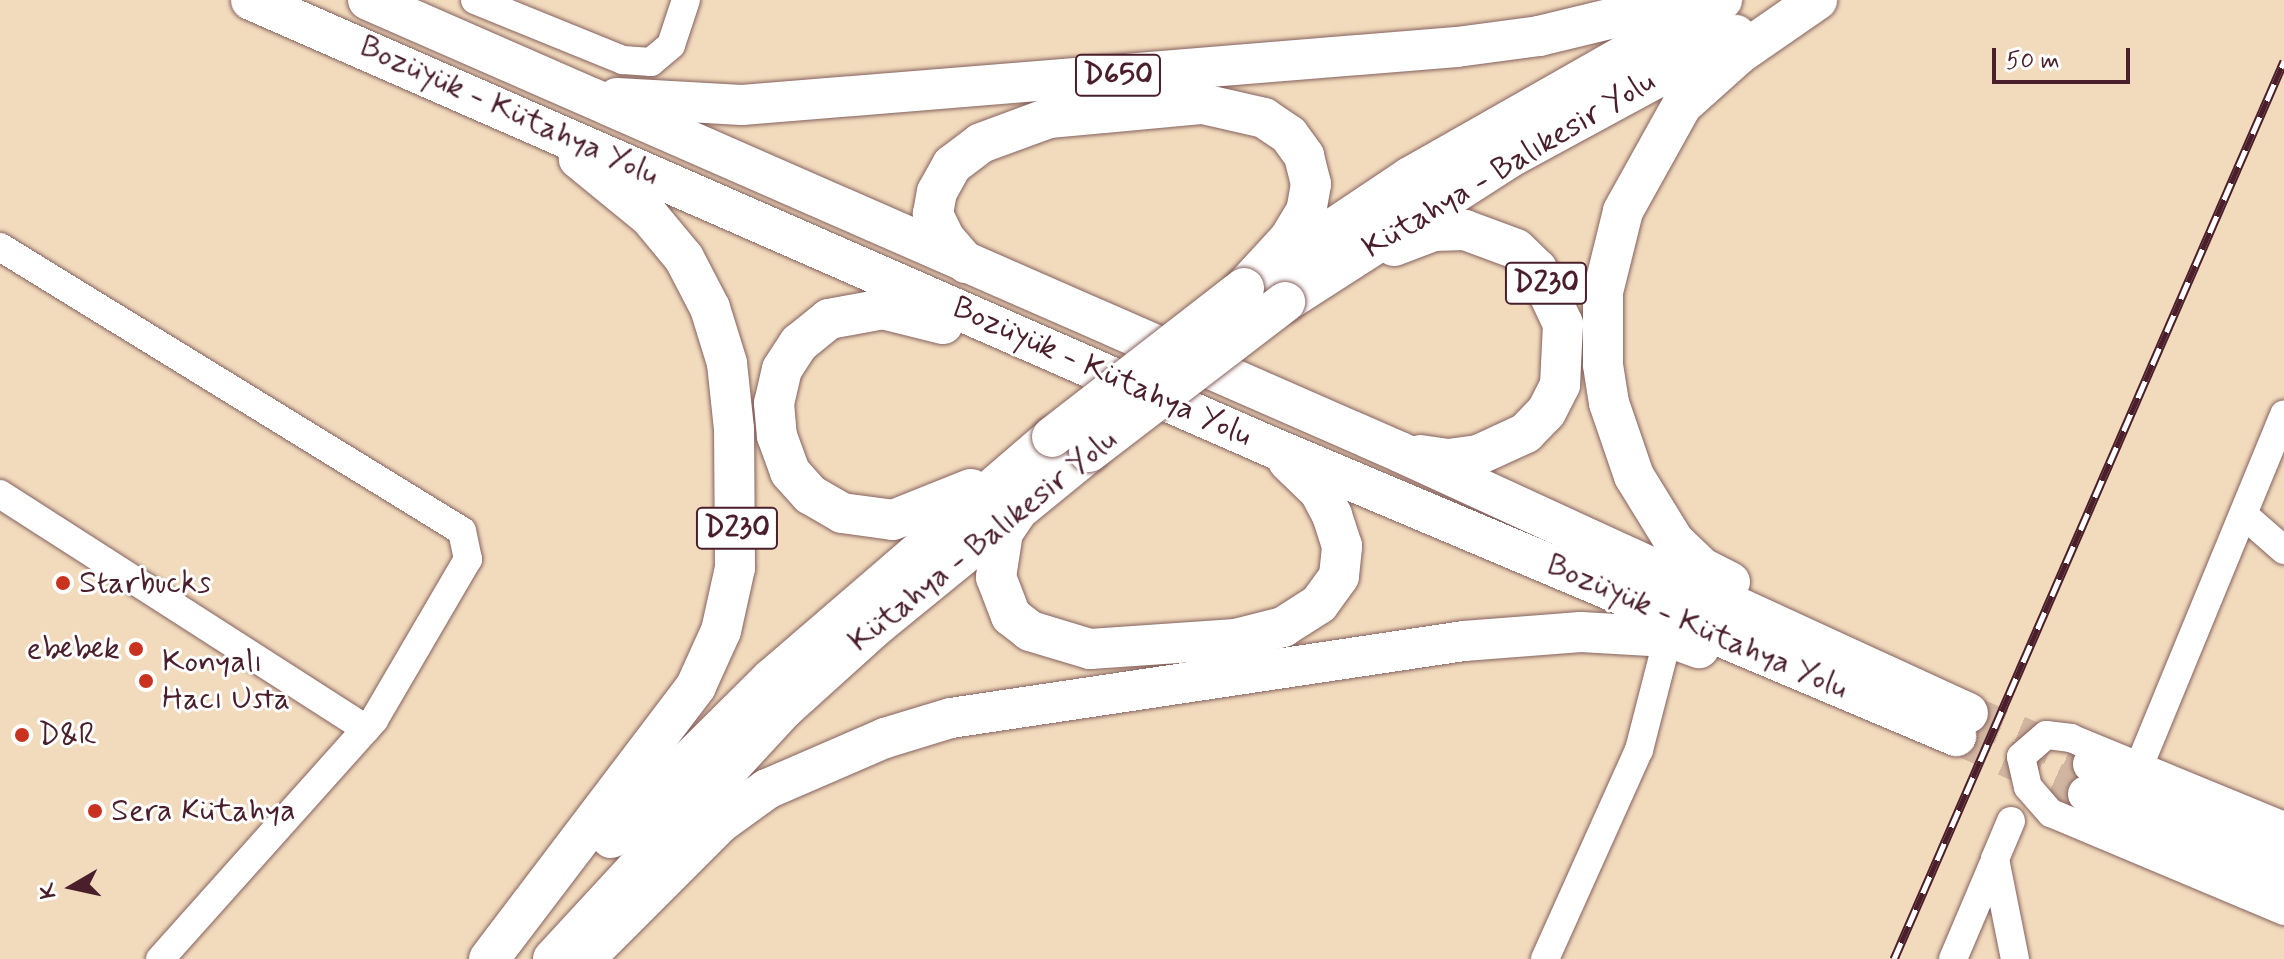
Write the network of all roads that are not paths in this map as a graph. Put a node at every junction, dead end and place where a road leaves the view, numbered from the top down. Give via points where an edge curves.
1 (251, 0) edge
2 (368, 0) edge
3 (475, 0) edge
4 (686, 0) edge
5 (1688, 0) edge
6 (1722, 0) edge
7 (1802, 0) edge
8 (1817, 0) edge
9 (547, 81) junction
10 (511, 111) junction
11 (0, 247) edge
12 (966, 263) junction
13 (1244, 288) junction
14 (1285, 302) junction
15 (1051, 351) junction
16 (2284, 414) edge
17 (1052, 437) junction
18 (1269, 446) junction
19 (1400, 452) junction
20 (0, 494) edge
21 (1020, 507) junction
22 (2244, 515) junction
23 (2284, 550) edge
24 (1668, 637) junction
25 (1962, 725) junction
26 (366, 729) junction
27 (2140, 764) junction
28 (2011, 821) dead end
29 (2284, 826) edge
30 (2284, 850) edge
31 (1995, 859) junction
32 (2284, 883) edge
33 (2284, 911) edge
34 (160, 959) edge
35 (489, 959) edge
36 (502, 959) edge
37 (553, 959) edge
38 (584, 959) edge
39 (1545, 959) edge
40 (1953, 959) edge
41 (2015, 959) edge

1 - 10 highway, Bozüyük - Kütahya Yolu / D230
2 - 9 highway, Bozüyük - Kütahya Yolu / D230
3 - 4 street via 623,60 651,62 671,45
5 - 9 highway, D650 via 1539,36 1457,47 789,101 669,105
6 - 13 highway, Kütahya - Balıkesir Yolu via 1410,177
7 - 14 highway, Kütahya - Balıkesir Yolu via 1509,158
8 - 25 highway via 1739,54 1682,105 1640,172 1623,211 1603,292 1609,403 1619,440 1653,512 1701,567
9 - 12 highway, Bozüyük - Kütahya Yolu / D230
10 - 15 highway, Bozüyük - Kütahya Yolu / D230
10 - 35 highway, D230 via 615,185 684,258 710,308 727,363 738,494 735,568 721,631 696,686
11 - 26 street via 462,531 468,559
12 - 13 highway via 945,239 933,214 937,192 952,165 981,143 1049,118 1203,104 1251,113 1289,135 1304,156 1311,184 1306,211 1290,238
12 - 19 highway, Bozüyük - Kütahya Yolu / D230
13 - 17 highway, Kütahya - Balıkesir Yolu, bridge
14 - 19 highway, D230 via 1434,231 1490,236 1516,249 1537,269 1558,310 1565,354 1560,385 1546,412 1526,433 1478,455 1448,459
14 - 21 highway, Kütahya - Balıkesir Yolu / D230, bridge
15 - 17 highway via 883,309 859,310 829,319 799,343 782,369 774,403 777,436 790,472 811,495 842,513 870,519 893,520 939,505
15 - 18 highway, Bozüyük - Kütahya Yolu / D230
16 - 22 street
17 - 36 highway, Kütahya - Balıkesir Yolu via 771,679 552,899
18 - 21 highway via 1304,473 1332,515 1342,546 1339,576 1319,604 1283,627 1236,639 1090,649 1030,631 1011,616 996,577 1003,532
18 - 25 highway, Bozüyük - Kütahya Yolu
19 - 25 highway, Bozüyük - Kütahya Yolu
20 - 26 street
21 - 37 highway, Kütahya - Balıkesir Yolu / D230 via 784,709
22 - 23 street
22 - 27 street
24 - 25 highway
24 - 38 highway via 1581,632 1464,641 951,718 885,738 767,789 720,823
24 - 39 street via 1639,750
26 - 34 street
27 - 29 street
27 - 33 street via 2071,738 2046,735 2021,757 2028,787 2051,813
28 - 31 street
30 - 32 main road via 2088,779
31 - 40 street
31 - 41 street

